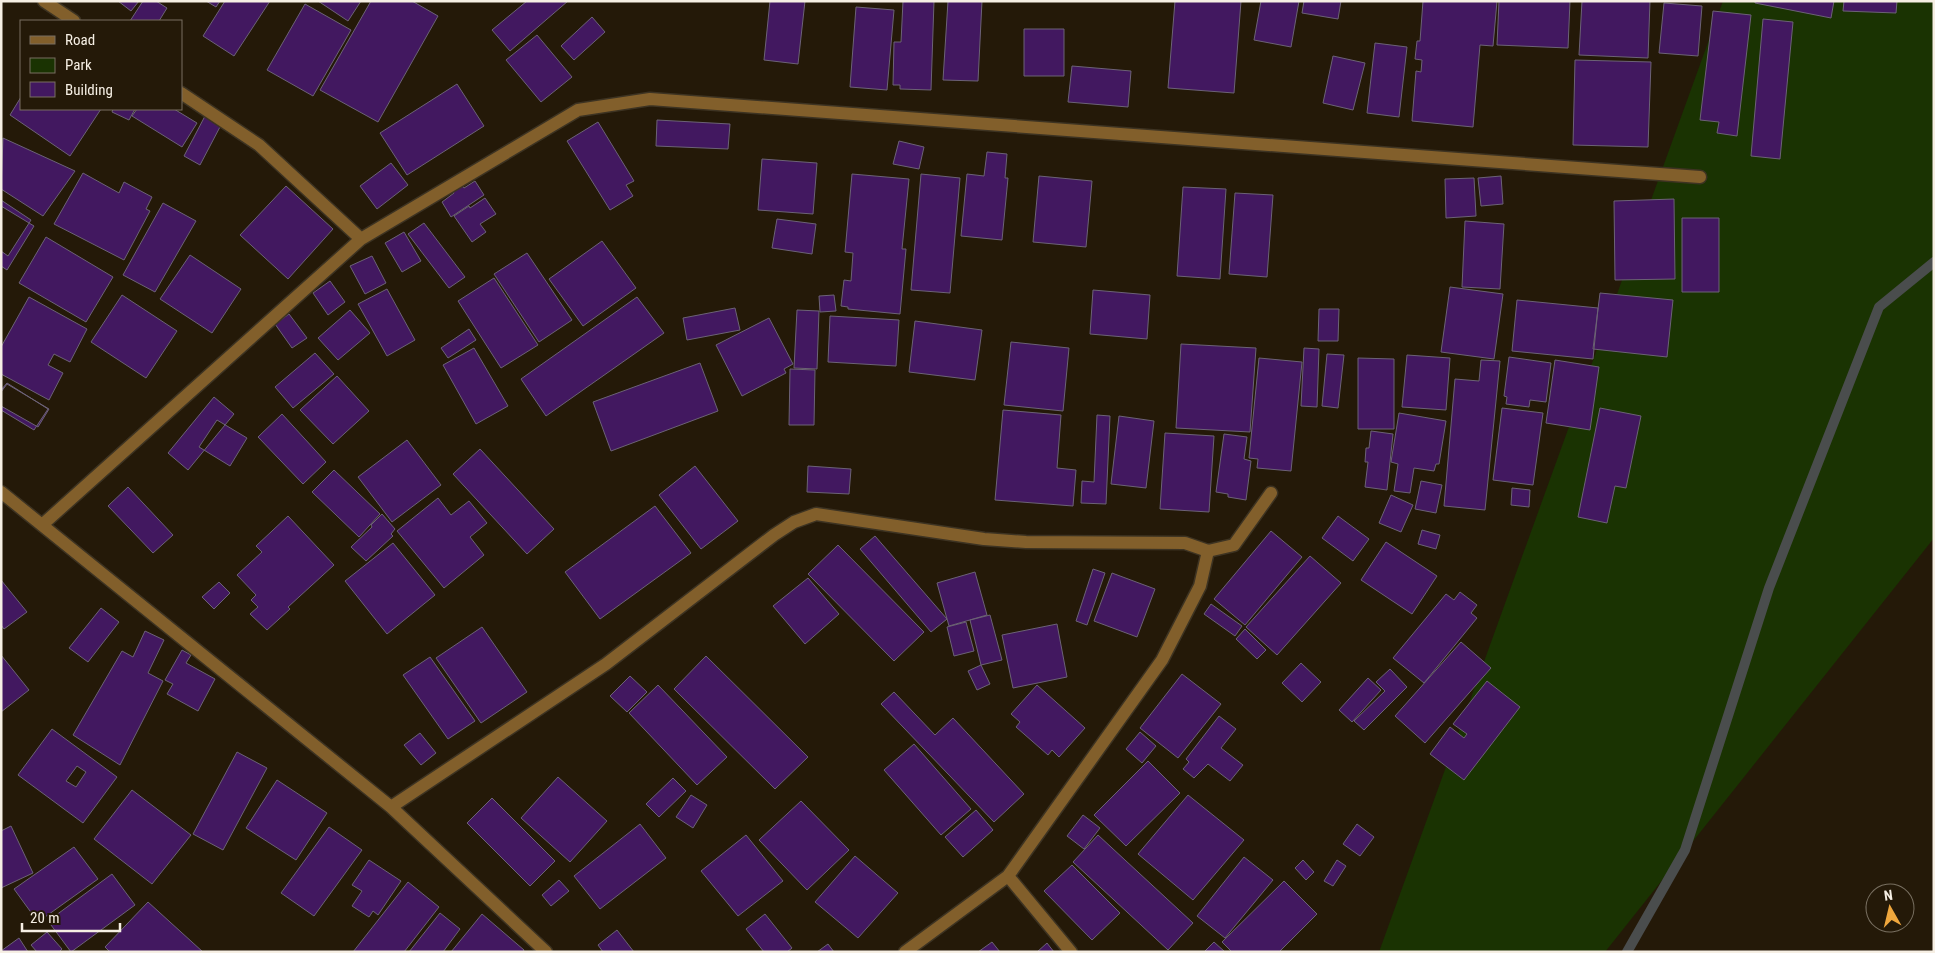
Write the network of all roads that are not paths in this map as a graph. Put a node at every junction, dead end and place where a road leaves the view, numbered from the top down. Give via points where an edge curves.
1 (44, 1) edge
2 (72, 20) edge
3 (182, 94) edge
4 (1700, 177) dead end
5 (361, 239) junction
6 (1, 492) edge
7 (1271, 493) dead end
8 (42, 525) junction
9 (1208, 551) junction
10 (391, 807) junction
11 (1008, 876) junction
12 (546, 952) edge
13 (905, 952) edge
14 (1071, 952) edge

1 - 2 street
3 - 5 street via 259,146
4 - 5 street via 650,99 578,110
5 - 8 street
6 - 8 street
7 - 9 street via 1234,545
8 - 10 street
9 - 10 street via 1184,543 984,539 816,514 794,522 774,535 606,664
9 - 11 street via 1200,586 1162,660
10 - 12 street
11 - 13 street
11 - 14 street

